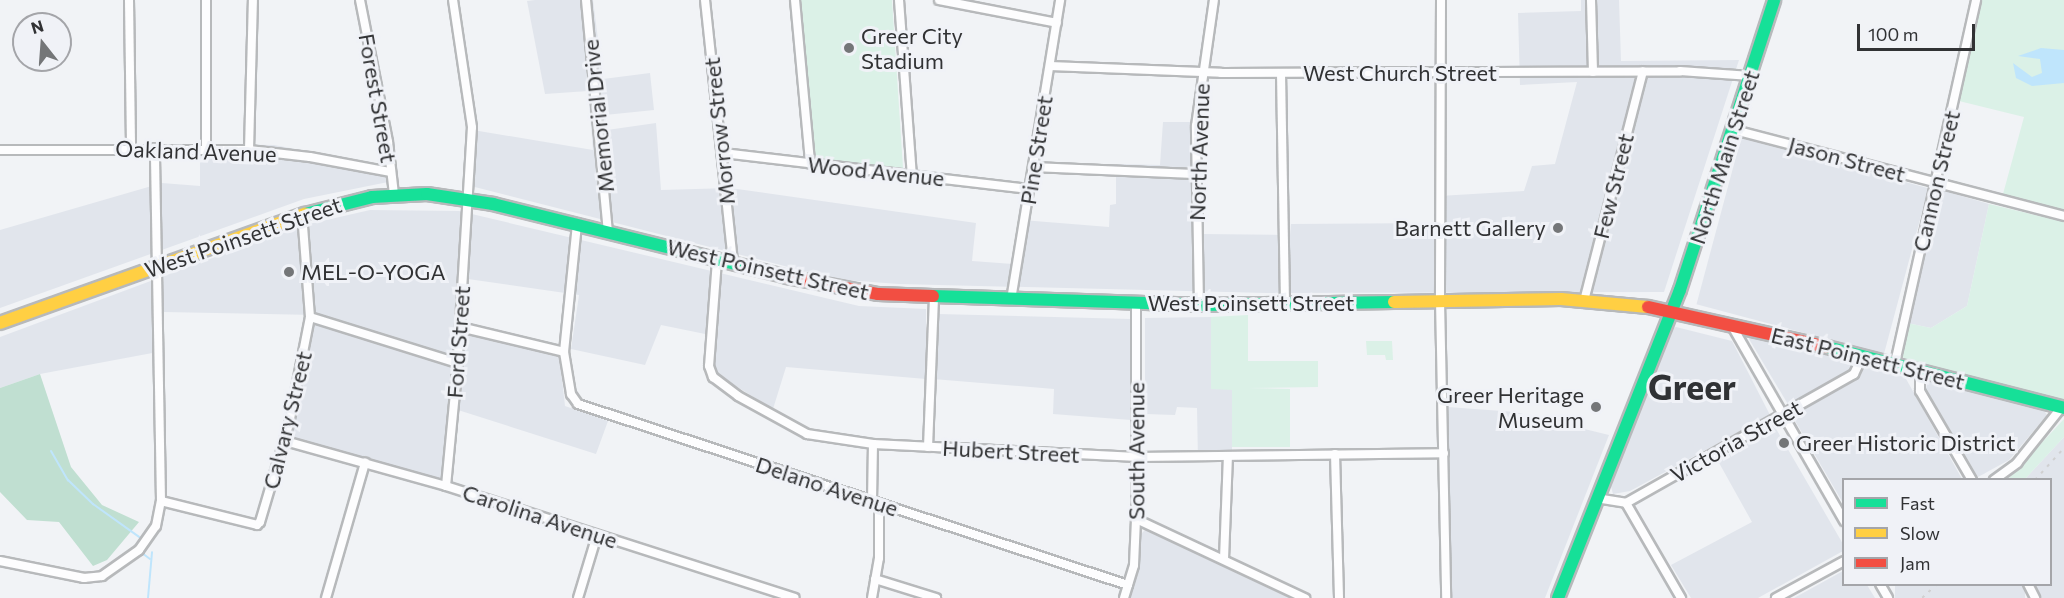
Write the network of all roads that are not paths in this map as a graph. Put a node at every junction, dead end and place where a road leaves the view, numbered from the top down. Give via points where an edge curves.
1 (129, 0) edge
2 (206, 0) edge
3 (253, 0) edge
4 (360, 0) edge
5 (453, 0) edge
6 (586, 0) edge
7 (705, 0) edge
8 (795, 0) edge
9 (899, 0) edge
10 (939, 0) edge
11 (1060, 0) edge
12 (1214, 0) edge
13 (1441, 0) edge
14 (1591, 0) edge
15 (1774, 0) edge
16 (1976, 0) edge
17 (1057, 23) junction
18 (1050, 66) junction
19 (1643, 71) junction
20 (1593, 72) junction
21 (1202, 73) junction
22 (1281, 73) junction
23 (1443, 75) junction
24 (1751, 76) junction
25 (1734, 130) junction
26 (131, 148) junction
27 (155, 148) junction
28 (206, 149) junction
29 (0, 150) edge
30 (249, 150) junction
31 (723, 153) junction
32 (810, 163) junction
33 (1033, 166) junction
34 (390, 172) junction
35 (1194, 174) junction
36 (912, 175) junction
37 (1935, 183) junction
38 (1029, 189) junction
39 (394, 195) junction
40 (468, 198) junction
41 (302, 214) junction
42 (2064, 216) edge
43 (576, 224) junction
44 (608, 232) junction
45 (717, 260) junction
46 (733, 263) junction
47 (157, 266) junction
48 (934, 297) junction
49 (1011, 300) junction
50 (1440, 301) junction
51 (1584, 301) junction
52 (1136, 303) junction
53 (1285, 304) junction
54 (1199, 305) junction
55 (1670, 312) junction
56 (310, 317) junction
57 (0, 323) edge
58 (1732, 326) junction
59 (460, 327) junction
60 (1749, 329) junction
61 (1740, 339) junction
62 (564, 352) junction
63 (1863, 355) junction
64 (458, 363) junction
65 (1895, 363) junction
66 (1920, 369) junction
67 (2063, 408) edge
68 (1784, 414) junction
69 (285, 441) junction
70 (873, 444) junction
71 (928, 447) junction
72 (1444, 453) junction
73 (1335, 454) junction
74 (1228, 456) junction
75 (1138, 457) junction
76 (365, 463) junction
77 (1971, 478) edge
78 (1997, 478) edge
79 (446, 486) junction
80 (1596, 498) junction
81 (161, 501) junction
82 (876, 503) junction
83 (1626, 503) junction
84 (1842, 517) edge
85 (1136, 519) junction
86 (597, 535) junction
87 (1224, 559) junction
88 (0, 561) edge
89 (1842, 562) edge
90 (875, 579) junction
91 (1128, 585) junction
92 (326, 598) edge
93 (578, 598) edge
94 (794, 598) edge
95 (872, 598) edge
96 (936, 598) edge
97 (1124, 598) edge
98 (1305, 598) edge
99 (1339, 598) edge
100 (1446, 598) edge
101 (1558, 598) edge
102 (1681, 598) edge
103 (1776, 598) edge

1 - 26 street
2 - 28 street
3 - 30 street
4 - 34 street, Forest Street via 388,142
5 - 40 street, Ford Street via 472,120
6 - 44 street, Memorial Drive
7 - 31 street, Morrow Street
8 - 32 street
9 - 36 street
10 - 17 street
11 - 17 street, Pine Street
12 - 21 street, North Avenue
13 - 23 street
14 - 20 street
15 - 24 main road, North Main Street
16 - 37 street, Cannon Street
17 - 18 street, Pine Street
18 - 21 street, West Church Street
18 - 33 street, Pine Street
19 - 20 street, West Church Street
19 - 24 street, West Church Street
19 - 51 street, Few Street
20 - 23 street, West Church Street
21 - 22 street, West Church Street
21 - 35 street, North Avenue
22 - 23 street, West Church Street
22 - 53 street
23 - 50 street
24 - 25 main road, North Main Street
25 - 37 street, Jason Street
25 - 55 main road, North Main Street
26 - 27 street, Oakland Avenue
26 - 29 street, Oakland Avenue
27 - 28 street, Oakland Avenue
27 - 47 street
28 - 30 street, Oakland Avenue
30 - 34 street, Oakland Avenue
31 - 32 street, Wood Avenue
31 - 46 street, Morrow Street
32 - 36 street, Wood Avenue
33 - 35 street
33 - 38 street, Pine Street
34 - 39 street, Forest Street
35 - 54 street, North Avenue
36 - 38 street, Wood Avenue
37 - 42 street, Jason Street
37 - 65 street, Cannon Street
38 - 49 street, Pine Street
39 - 40 main road, West Poinsett Street
39 - 41 main road, West Poinsett Street
40 - 43 main road, West Poinsett Street
40 - 59 street, Ford Street
41 - 47 main road, West Poinsett Street
41 - 56 street, Calvary Street
43 - 44 main road, West Poinsett Street
43 - 62 street
44 - 45 main road, West Poinsett Street
45 - 46 main road, West Poinsett Street
45 - 70 street, Hubert Street via 709,366 713,377 738,396 807,434
46 - 48 main road, West Poinsett Street via 844,290
47 - 57 main road, West Poinsett Street
47 - 81 street
48 - 49 main road, West Poinsett Street
48 - 71 street
49 - 52 main road, West Poinsett Street
50 - 51 main road, West Poinsett Street
50 - 53 main road, West Poinsett Street
50 - 72 street
51 - 55 main road, West Poinsett Street
52 - 54 main road, West Poinsett Street
52 - 75 street, South Avenue
53 - 54 main road, West Poinsett Street
55 - 58 main road, East Poinsett Street
55 - 80 main road, North Main Street
56 - 64 street
56 - 69 street, Calvary Street
58 - 60 main road, East Poinsett Street
58 - 61 street
59 - 62 street
59 - 64 street, Ford Street
60 - 61 street
60 - 63 main road, East Poinsett Street
61 - 68 street
62 - 82 street, Delano Avenue via 571,394 578,404
63 - 65 main road, East Poinsett Street
63 - 68 street, Victoria Street via 1854,374
64 - 79 street, Ford Street
65 - 66 main road, East Poinsett Street
66 - 67 main road, East Poinsett Street
66 - 77 street via 1920,391
67 - 78 street via 2017,463
68 - 83 street, Victoria Street
68 - 84 street
69 - 76 street, Carolina Avenue
69 - 81 street, Calvary Street via 257,525
70 - 71 street, Hubert Street
70 - 82 street
71 - 75 street, Hubert Street
72 - 73 street, Hubert Street
72 - 100 street
73 - 74 street, Hubert Street
73 - 99 street
74 - 75 street, Hubert Street
74 - 87 street
75 - 85 street, South Avenue
76 - 79 street, Carolina Avenue
76 - 92 street
79 - 86 street, Carolina Avenue
80 - 83 street
80 - 101 main road, North Main Street
81 - 88 street via 156,526 145,543 122,565 102,576 84,578
82 - 90 street via 879,558
82 - 91 street, Delano Avenue
83 - 102 street
85 - 87 street
85 - 91 street, South Avenue via 1134,565
86 - 93 street
86 - 94 street, Carolina Avenue
87 - 98 street
89 - 103 street
90 - 95 street
90 - 96 street
91 - 97 street, South Avenue

